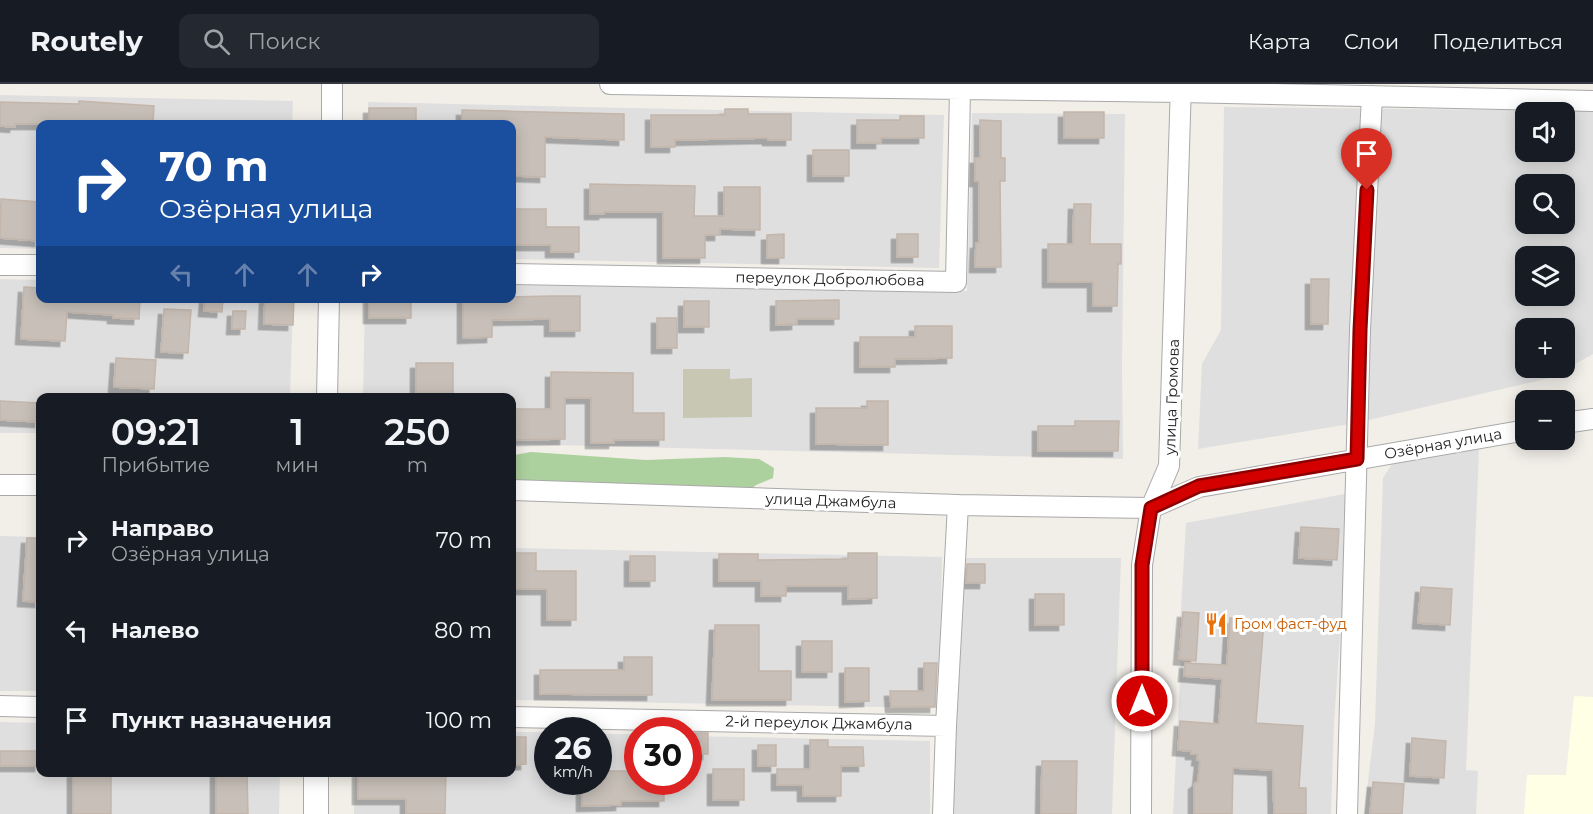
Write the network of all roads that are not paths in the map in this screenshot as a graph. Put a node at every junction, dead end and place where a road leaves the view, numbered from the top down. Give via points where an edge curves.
1 (332, 84) edge
2 (610, 84) edge
3 (1181, 88) edge
4 (960, 90) junction
5 (1372, 96) junction
6 (1593, 101) edge
7 (332, 120) edge
8 (0, 265) edge
9 (36, 265) edge
10 (516, 274) edge
11 (328, 303) edge
12 (327, 393) edge
13 (1593, 419) edge
14 (1575, 421) edge
15 (1515, 432) edge
16 (1357, 459) junction
17 (0, 485) edge
18 (36, 485) edge
19 (516, 490) edge
20 (958, 505) junction
21 (1151, 508) junction
22 (0, 706) edge
23 (36, 707) edge
24 (516, 717) edge
25 (946, 726) junction
26 (316, 777) edge
27 (315, 814) edge
28 (944, 814) edge
29 (1141, 814) edge
30 (1347, 814) edge

1 - 7 street
2 - 4 street
3 - 4 street
3 - 5 street
3 - 21 street, улица Громова via 1169,466
4 - 10 street, переулок Добролюбова via 956,282
5 - 6 street
5 - 16 street
8 - 9 street
11 - 12 street
13 - 14 street
15 - 16 street, Озёрная улица
16 - 21 street, Озёрная улица via 1199,486
16 - 30 street
17 - 18 street
19 - 20 street, улица Джамбула
20 - 21 street, улица Джамбула
20 - 25 street
21 - 29 street, улица Громова via 1142,565
22 - 23 street
24 - 25 street, 2-й переулок Джамбула
25 - 28 street
26 - 27 street

